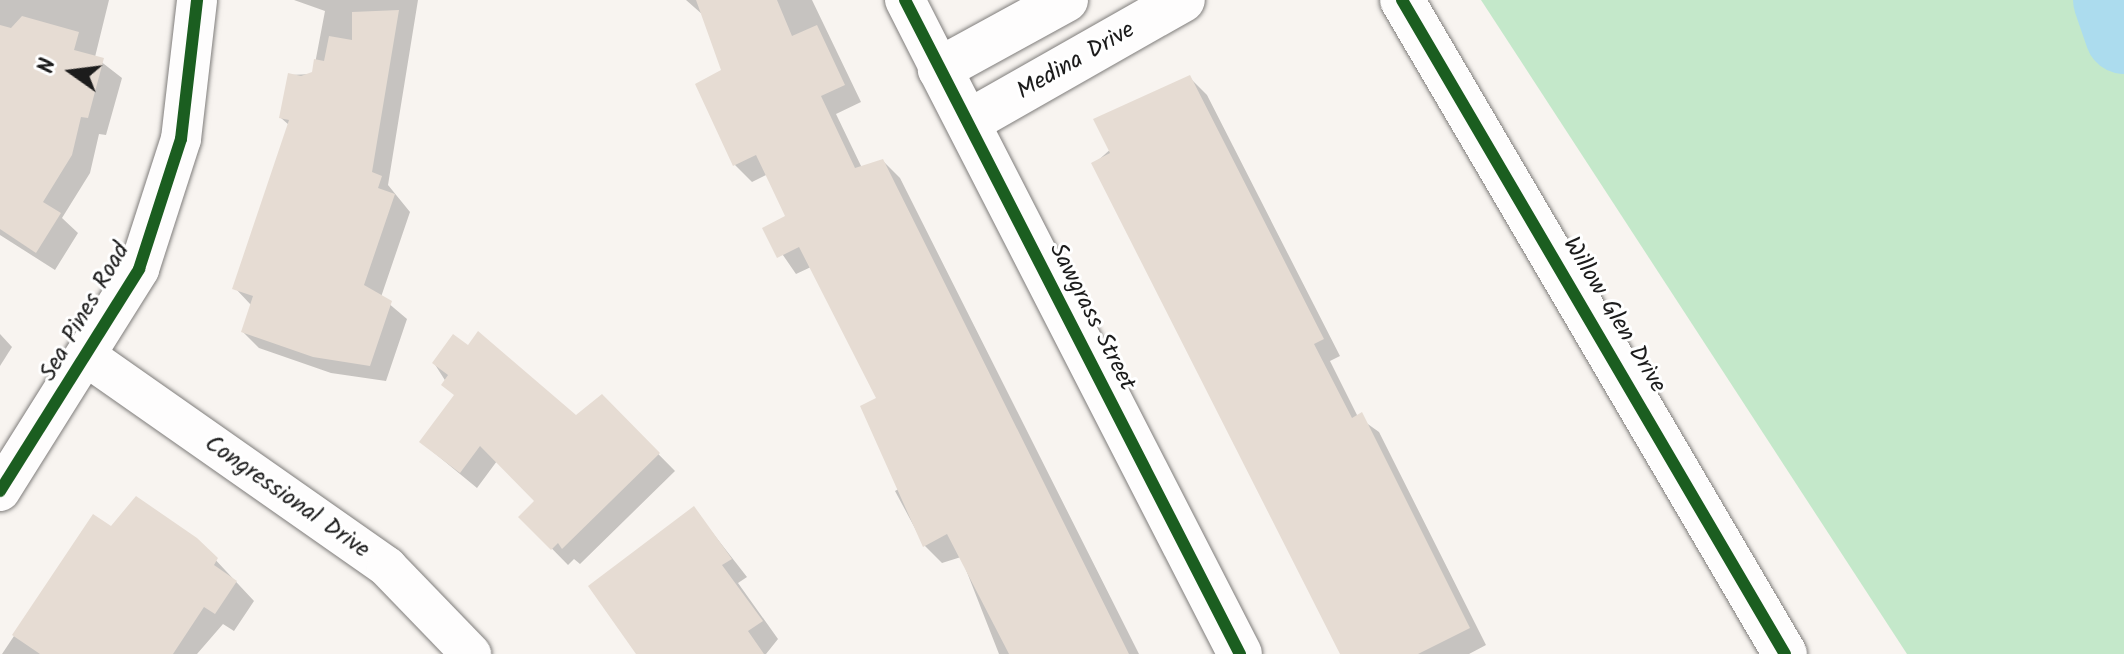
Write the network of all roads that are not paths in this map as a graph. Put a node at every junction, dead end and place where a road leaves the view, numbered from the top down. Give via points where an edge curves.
1 (197, 0) edge
2 (905, 0) edge
3 (1066, 0) edge
4 (1183, 0) edge
5 (1402, 0) edge
6 (940, 69) junction
7 (968, 122) junction
8 (89, 358) junction
9 (0, 491) edge
10 (471, 654) edge
11 (1240, 654) edge
12 (1785, 654) edge

1 - 8 street, Sea Pines Road via 193,75 163,205 139,269
2 - 6 street, Sawgrass Street
3 - 6 street
4 - 7 street, Medina Drive
5 - 12 street, Willow Glen Drive
6 - 7 street, Sawgrass Street
7 - 11 street, Sawgrass Street
8 - 9 street, Sea Pines Road
8 - 10 street, Congressional Drive via 387,567

